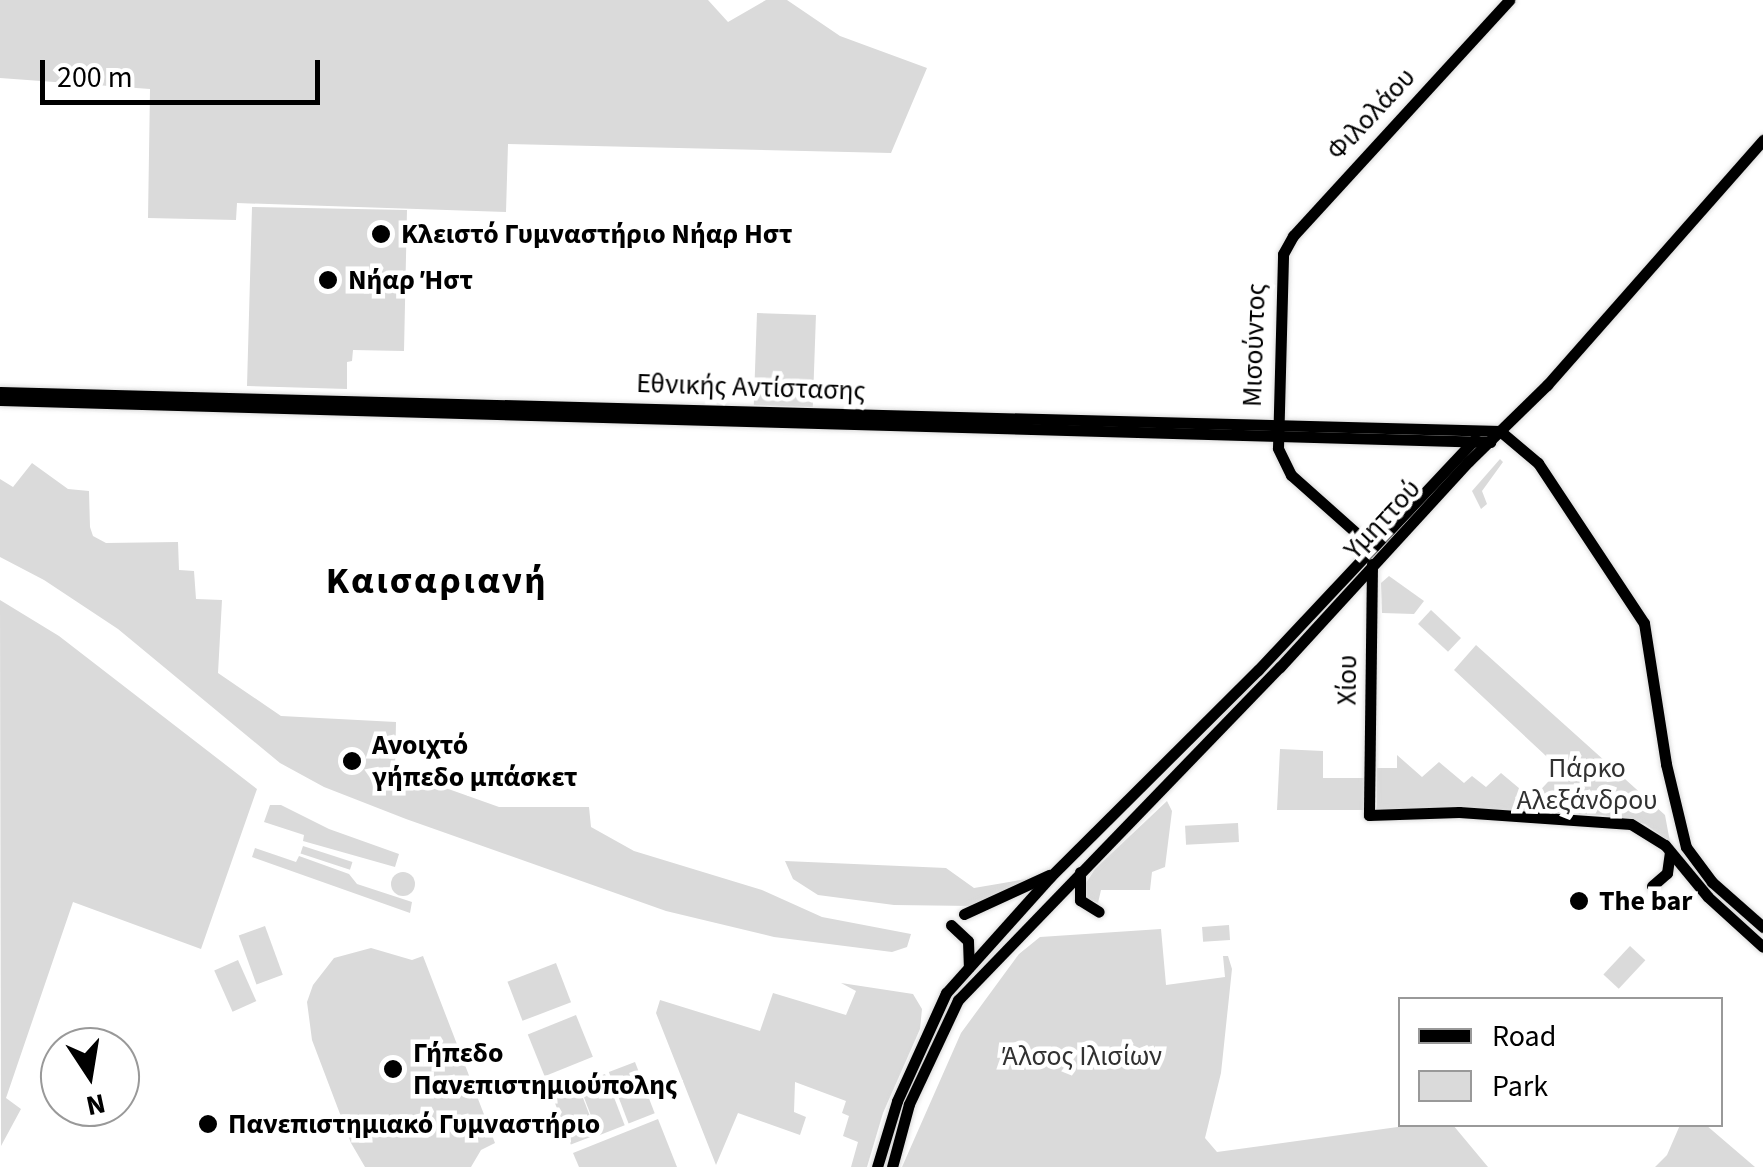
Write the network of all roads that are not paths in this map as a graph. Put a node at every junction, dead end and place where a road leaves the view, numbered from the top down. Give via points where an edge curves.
1 (1509, 0) edge
2 (1763, 140) edge
3 (1282, 267) joint
4 (0, 392) edge
5 (0, 400) edge
6 (1277, 429) junction
7 (1500, 431) junction
8 (1481, 438) junction
9 (1439, 440) junction
10 (1446, 469) junction
11 (1371, 546) junction
12 (1372, 566) junction
13 (1670, 852) junction
14 (1081, 868) junction
15 (1057, 870) junction
16 (1652, 886) dead end
17 (1099, 912) dead end
18 (964, 914) dead end
19 (951, 926) dead end
20 (1763, 927) edge
21 (1763, 947) edge
22 (969, 967) junction
23 (878, 1167) edge
24 (892, 1167) edge

1 - 3 main road, Φιλολάου via 1292,236
2 - 7 main road
3 - 6 main road, Μισούντος
4 - 6 main road, Εθνικής Αντίστασης
5 - 6 main road, Εθνικής Αντίστασης
6 - 8 main road, Εθνικής Αντίστασης
6 - 9 main road, Εθνικής Αντίστασης
6 - 11 main road via 1291,475
7 - 8 main road, Εθνικής Αντίστασης
7 - 20 main road via 1538,463 1644,623 1686,847 1712,882
8 - 9 main road, Εθνικής Αντίστασης
8 - 10 main road, Υμηττού
8 - 12 main road, Υμηττού
9 - 10 main road
10 - 11 main road, Υμηττού
11 - 12 main road, Χίου
11 - 15 main road, Υμηττού via 1258,670
12 - 13 main road, Χίου via 1369,815 1440,811 1606,820 1641,828
12 - 14 main road, Υμηττού
13 - 16 main road via 1667,873
13 - 21 main road
14 - 17 main road via 1080,900
14 - 24 main road, Υμηττού via 947,1017 909,1104
15 - 18 main road
15 - 22 main road, Υμηττού
19 - 22 main road via 968,942
22 - 23 main road, Υμηττού via 936,1009

